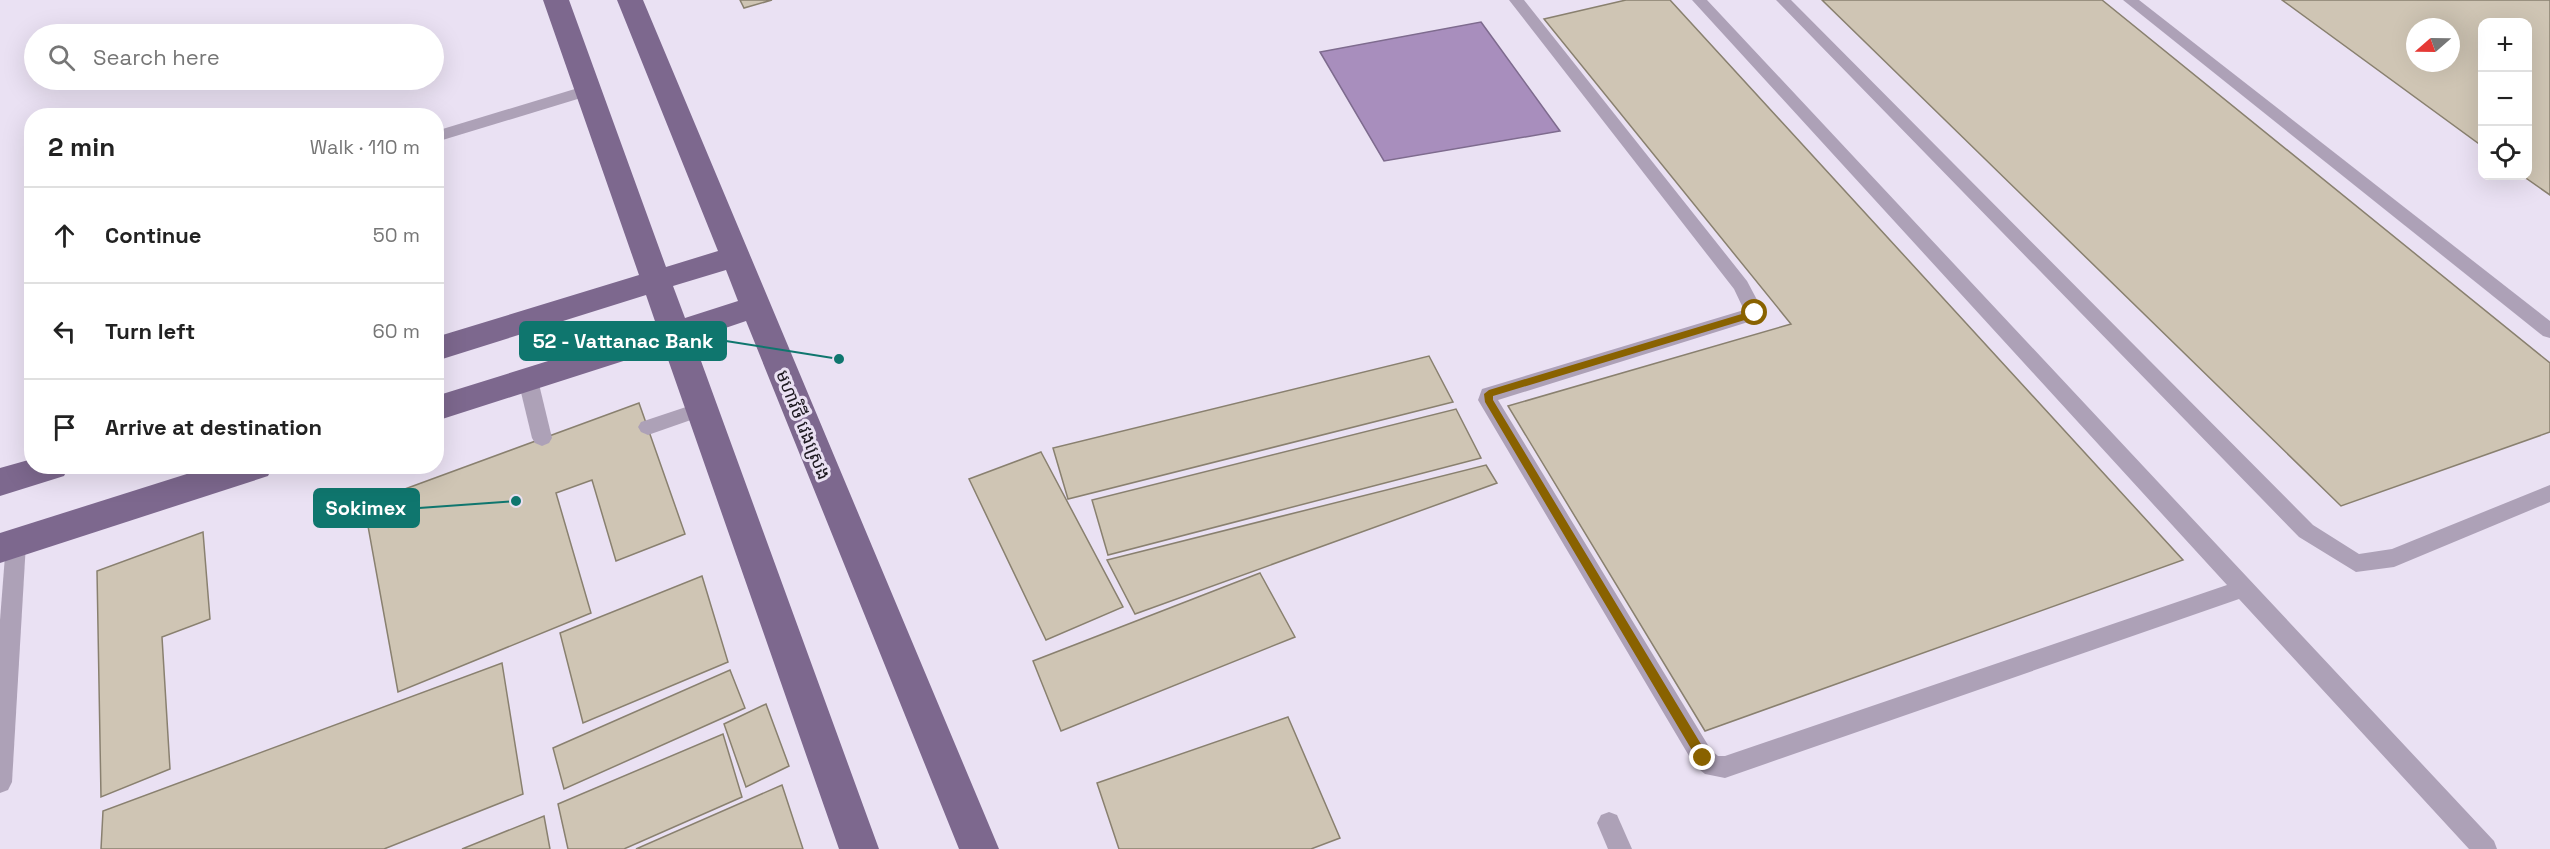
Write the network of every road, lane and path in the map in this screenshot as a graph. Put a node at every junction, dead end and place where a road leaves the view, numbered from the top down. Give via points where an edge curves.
1 (556, 0) edge
2 (630, 0) edge
3 (1516, 0) edge
4 (1699, 0) edge
5 (1783, 0) edge
6 (2130, 0) edge
7 (588, 90) junction
8 (444, 135) edge
9 (735, 256) junction
10 (656, 282) junction
11 (755, 307) junction
12 (2550, 332) edge
13 (675, 333) junction
14 (444, 347) edge
15 (528, 380) junction
16 (444, 406) edge
17 (701, 409) junction
18 (648, 427) dead end
19 (542, 438) dead end
20 (26, 474) edge
21 (231, 474) edge
22 (0, 482) edge
23 (2550, 493) edge
24 (8, 545) edge
25 (2244, 588) junction
26 (0, 782) edge
27 (1609, 823) dead end
28 (859, 849) edge
29 (979, 849) edge
30 (1620, 849) edge
31 (2485, 849) edge

1 - 7 main road
2 - 9 main road, មហាវិថី វេងស្រេង
3 - 25 lane via 1742,286 1755,313 1489,394 1488,400 1703,758 1713,766 1725,767
4 - 25 lane
5 - 23 lane via 2306,531 2356,563 2394,558
6 - 12 lane
7 - 8 lane
7 - 10 main road
9 - 10 main road
9 - 11 main road, មហាវិថី វេងស្រេង
10 - 13 main road
10 - 14 main road
11 - 13 main road
11 - 29 main road, មហាវិថី វេងស្រេង
13 - 15 main road
13 - 17 main road
15 - 16 main road
15 - 19 lane
17 - 18 lane
17 - 28 main road
20 - 22 main road
21 - 24 main road
24 - 26 lane
25 - 31 lane
27 - 30 lane

